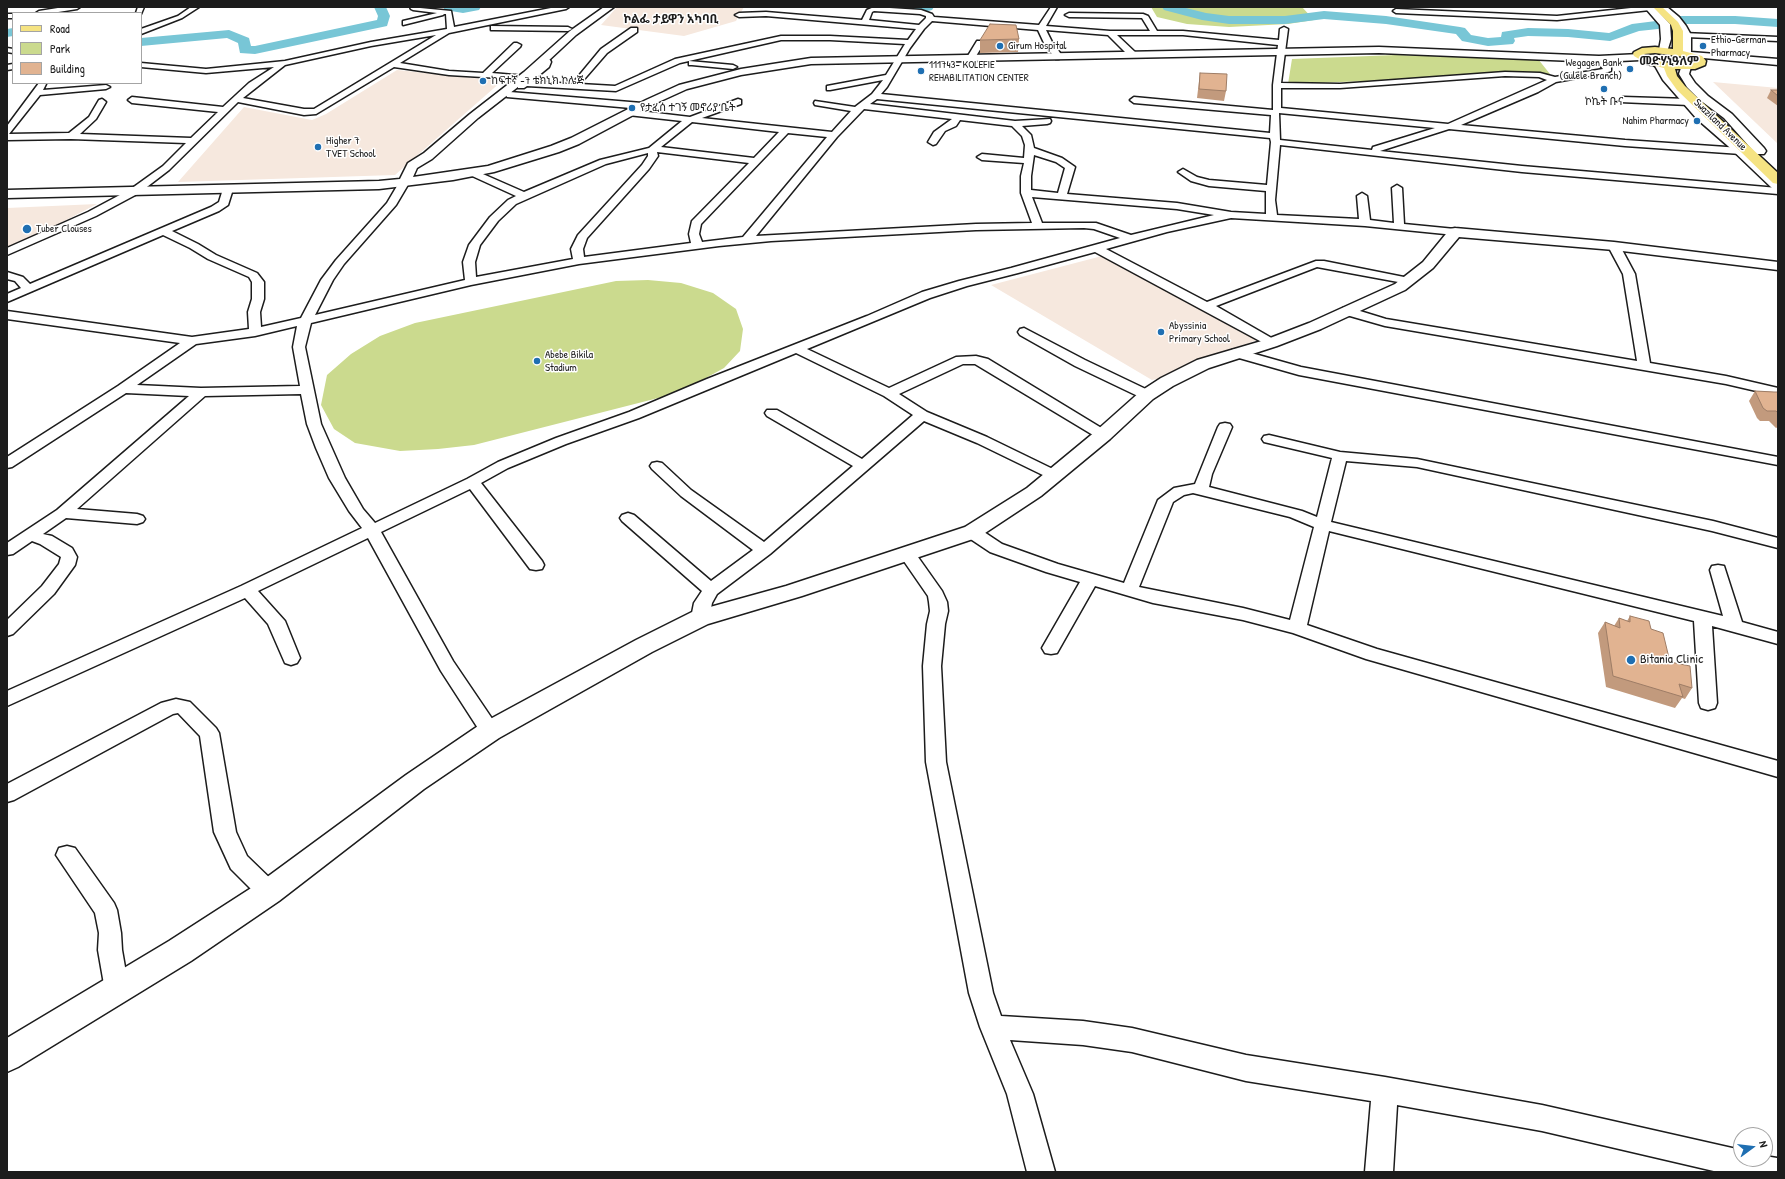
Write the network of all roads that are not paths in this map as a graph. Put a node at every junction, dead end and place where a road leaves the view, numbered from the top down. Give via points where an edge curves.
1 (77, 7) edge
2 (196, 7) edge
3 (566, 7) edge
4 (599, 7) edge
5 (609, 7) edge
6 (1054, 7) edge
7 (1072, 7) edge
8 (1454, 7) edge
9 (413, 8) edge
10 (1658, 9) edge
11 (1396, 11) dead end
12 (45, 12) edge
13 (449, 12) junction
14 (1459, 13) junction
15 (739, 15) dead end
16 (1070, 15) junction
17 (930, 19) junction
18 (821, 20) junction
19 (406, 23) dead end
20 (864, 23) junction
21 (1673, 24) junction
22 (921, 27) junction
23 (464, 28) junction
24 (1041, 28) junction
25 (451, 29) junction
26 (568, 29) junction
27 (1062, 29) junction
28 (1284, 29) dead end
29 (634, 30) dead end
30 (142, 32) edge
31 (1110, 33) junction
32 (1155, 33) junction
33 (1686, 35) junction
34 (805, 37) junction
35 (747, 38) dead end
36 (1778, 39) edge
37 (911, 42) junction
38 (757, 43) junction
39 (980, 43) dead end
40 (517, 45) dead end
41 (1282, 48) junction
42 (1679, 51) junction
43 (720, 52) junction
44 (1133, 56) junction
45 (1059, 57) junction
46 (1640, 57) junction
47 (900, 59) junction
48 (970, 59) junction
49 (1599, 59) junction
50 (1729, 59) junction
51 (1743, 60) junction
52 (678, 62) junction
53 (1778, 62) edge
54 (1701, 63) junction
55 (142, 65) edge
56 (394, 65) junction
57 (1673, 66) junction
58 (270, 67) junction
59 (737, 69) junction
60 (485, 76) junction
61 (889, 78) junction
62 (1554, 80) junction
63 (515, 82) junction
64 (42, 84) edge
65 (1277, 85) junction
66 (574, 86) junction
67 (106, 87) dead end
68 (830, 88) dead end
69 (37, 93) junction
70 (875, 96) junction
71 (236, 99) junction
72 (132, 100) dead end
73 (1134, 100) dead end
74 (1623, 100) dead end
75 (102, 102) dead end
76 (738, 102) dead end
77 (1689, 102) junction
78 (818, 103) dead end
79 (642, 106) junction
80 (1209, 107) junction
81 (860, 108) junction
82 (224, 110) junction
83 (1276, 111) junction
84 (631, 113) junction
85 (958, 117) junction
86 (1083, 118) junction
87 (689, 120) junction
88 (1206, 123) junction
89 (1015, 124) junction
90 (1450, 126) junction
91 (785, 131) junction
92 (7, 132) edge
93 (834, 135) junction
94 (71, 136) junction
95 (7, 138) edge
96 (1275, 139) junction
97 (194, 141) junction
98 (933, 142) dead end
99 (653, 150) junction
100 (1030, 150) junction
101 (1369, 151) junction
102 (1741, 151) junction
103 (982, 157) dead end
104 (756, 161) junction
105 (1029, 161) junction
106 (1778, 168) edge
107 (1183, 172) dead end
108 (473, 173) junction
109 (1778, 175) edge
110 (1778, 180) edge
111 (404, 183) junction
112 (1778, 186) edge
113 (1397, 188) dead end
114 (228, 189) junction
115 (1272, 189) junction
116 (135, 191) junction
117 (1778, 191) edge
118 (1026, 193) junction
119 (7, 194) edge
120 (524, 196) junction
121 (1062, 196) junction
122 (1362, 196) dead end
123 (1231, 215) junction
124 (1272, 217) junction
125 (1365, 223) junction
126 (1038, 226) junction
127 (1399, 226) junction
128 (162, 231) junction
129 (1455, 232) junction
130 (1132, 239) junction
131 (746, 240) junction
132 (697, 245) junction
133 (1614, 246) junction
134 (1098, 249) junction
135 (7, 252) edge
136 (579, 261) junction
137 (1778, 266) edge
138 (7, 275) edge
139 (1409, 280) junction
140 (471, 282) junction
141 (28, 288) junction
142 (7, 298) edge
143 (1206, 306) junction
144 (7, 315) edge
145 (1360, 315) junction
146 (305, 322) junction
147 (255, 332) junction
148 (1024, 332) dead end
149 (192, 341) junction
150 (1270, 343) junction
151 (797, 348) junction
152 (1250, 357) junction
153 (1644, 366) junction
154 (123, 389) junction
155 (306, 390) junction
156 (201, 392) junction
157 (1778, 392) edge
158 (889, 393) junction
159 (1147, 395) junction
160 (772, 413) dead end
161 (922, 415) junction
162 (1225, 427) dead end
163 (1103, 435) junction
164 (1269, 439) dead end
165 (1340, 456) junction
166 (1778, 461) edge
167 (7, 464) edge
168 (862, 465) junction
169 (657, 466) dead end
170 (1054, 475) junction
171 (472, 482) junction
172 (1201, 489) junction
173 (63, 513) junction
174 (628, 518) dead end
175 (137, 519) dead end
176 (1323, 526) junction
177 (372, 530) junction
178 (972, 532) junction
179 (29, 535) junction
180 (1778, 543) edge
181 (7, 550) edge
182 (764, 550) junction
183 (907, 554) junction
184 (536, 564) dead end
185 (1718, 570) dead end
186 (1090, 579) junction
187 (247, 590) junction
188 (711, 590) junction
189 (1129, 590) junction
190 (700, 618) junction
191 (1704, 618) junction
192 (1734, 626) junction
193 (1296, 628) junction
194 (7, 630) edge
195 (1778, 638) edge
196 (1051, 648) dead end
197 (290, 658) dead end
198 (12, 692) edge
199 (1708, 703) dead end
200 (490, 731) junction
201 (1778, 769) edge
202 (7, 794) edge
203 (67, 854) dead end
204 (268, 892) junction
205 (118, 990) junction
206 (992, 1027) junction
207 (7, 1056) edge
208 (1386, 1090) junction
209 (1041, 1172) edge
210 (1379, 1172) edge
211 (1777, 1172) edge

1 - 12 street
2 - 30 street via 180,17
3 - 23 street
4 - 26 main road
5 - 63 main road via 572,33 544,60
6 - 24 street
7 - 16 street
8 - 14 street
9 - 13 street
10 - 14 street via 1557,18
10 - 21 main road
11 - 14 street
13 - 19 street
13 - 25 street
15 - 18 street via 766,14
16 - 27 street
16 - 32 street via 1143,16
17 - 20 street via 930,15 921,12 876,8 871,9
17 - 22 street
17 - 24 street via 1003,21
18 - 20 street
18 - 34 street
20 - 22 street
21 - 33 main road
21 - 42 main road via 1678,31
21 - 42 main road via 1666,33
22 - 37 street
23 - 25 street
23 - 26 street
24 - 27 street
24 - 45 street
25 - 56 street
25 - 58 street
26 - 63 main road
27 - 31 street
28 - 41 street
29 - 66 street via 604,51
31 - 32 street
31 - 44 street
32 - 41 street via 1183,33
33 - 36 street
33 - 42 main road
34 - 37 street
34 - 38 street
35 - 38 street
37 - 47 street
38 - 43 street
39 - 48 street
40 - 60 street
41 - 44 main road
41 - 49 main road via 1404,50
41 - 65 street
42 - 46 main road via 1642,51 1639,52
42 - 50 main road
42 - 51 main road
42 - 54 main road
43 - 52 street
43 - 59 street
44 - 45 main road
45 - 48 main road
46 - 49 main road
46 - 57 main road
47 - 48 main road
47 - 59 main road via 811,61
47 - 61 street
49 - 62 street via 1608,69
50 - 51 main road
50 - 54 main road
51 - 53 main road
52 - 59 street
52 - 66 street via 618,88
54 - 57 main road
55 - 58 street via 206,71
56 - 60 street
56 - 71 street via 313,112
57 - 77 main road via 1668,80
57 - 106 main road via 1684,74 1704,98 1728,116
57 - 109 main road, Swaziland Avenue via 1685,87
57 - 110 main road, Swaziland Avenue via 1672,76 1681,88
58 - 71 street
59 - 79 main road via 683,87
60 - 63 street
61 - 68 street
61 - 70 street
62 - 65 street via 1540,75 1505,74 1340,86
62 - 90 street
63 - 66 street
63 - 79 street via 510,95
63 - 111 main road via 428,156 412,166
64 - 69 street
65 - 83 street
67 - 69 street
69 - 92 street
70 - 81 street
70 - 86 street
71 - 82 street
72 - 82 street
73 - 80 street
74 - 77 street
75 - 94 street via 92,119
76 - 87 street
77 - 102 main road via 1705,121
78 - 81 street
79 - 84 main road
80 - 83 street
80 - 88 street
81 - 85 street
81 - 93 street
82 - 97 street
83 - 90 street
83 - 96 street
84 - 87 street
84 - 108 main road via 575,141 518,162
85 - 89 street
85 - 98 street via 953,124 937,134
86 - 88 street
86 - 89 street
87 - 91 street
87 - 99 street
88 - 96 street
89 - 100 street via 1029,140
90 - 101 street
90 - 102 street
91 - 93 street
91 - 104 street
93 - 131 street
94 - 95 street
94 - 97 street
96 - 101 street
96 - 115 street
97 - 116 street via 166,168
99 - 104 street
99 - 120 street via 603,162
99 - 136 street via 653,156 646,167 582,237 577,249
100 - 105 street
100 - 121 street via 1059,160 1070,167
101 - 117 street via 1522,168
102 - 112 main road
103 - 105 street
104 - 132 street via 696,223 694,234
105 - 118 street
107 - 115 street via 1194,179 1209,182
108 - 111 main road
108 - 120 street
111 - 114 main road
111 - 146 street via 391,204 332,274
113 - 127 street
114 - 116 main road
114 - 128 street via 224,203 219,207
115 - 124 street
116 - 119 main road
116 - 135 street via 92,214
118 - 121 street
118 - 126 street
120 - 140 street via 512,202 502,212 476,245 469,262
121 - 123 street via 1177,206
122 - 125 street
123 - 124 street
123 - 130 street
124 - 125 street
125 - 127 street
126 - 130 street via 1091,225
126 - 131 street via 969,227
127 - 129 street
128 - 141 street
128 - 147 street via 212,257 249,272 256,278 258,299 254,312
129 - 133 main road
129 - 139 main road via 1428,265
130 - 134 street
131 - 132 street
132 - 136 street
133 - 137 main road
133 - 153 street via 1629,274
134 - 143 street
134 - 151 street via 946,288
136 - 140 street
138 - 141 street via 19,279
139 - 143 street via 1316,264
139 - 145 main road
140 - 146 street
141 - 142 street
143 - 150 street
144 - 149 street
145 - 150 main road via 1315,326
145 - 153 street
146 - 147 street
146 - 155 street via 299,347
147 - 149 street
148 - 159 street via 1080,363
149 - 154 street
150 - 152 main road
151 - 158 street
151 - 171 street via 634,415 531,453
152 - 159 main road via 1184,372
152 - 166 street via 1299,371
153 - 157 street
154 - 156 street
154 - 167 street
155 - 156 street
155 - 177 street via 314,424 337,478
156 - 173 street
158 - 161 street
158 - 163 street via 961,360 976,360
159 - 163 main road
160 - 168 street
161 - 168 street
161 - 170 street via 982,440
162 - 172 street
163 - 170 main road
164 - 165 street
165 - 176 street
165 - 180 street via 1417,463
168 - 182 street
169 - 182 street via 686,493
170 - 178 main road via 1009,509
171 - 177 street
171 - 184 street
172 - 176 street via 1296,514
172 - 189 street via 1178,491 1166,500
173 - 175 street
173 - 179 street
174 - 188 street
176 - 191 street
176 - 193 street
177 - 187 street
177 - 200 street via 435,646
178 - 183 main road
178 - 186 street via 1012,555
179 - 181 street
179 - 194 street via 46,540 66,552 69,557 67,565 48,590
182 - 188 street
183 - 190 main road
183 - 206 street via 930,587 939,611 932,666 936,762 981,994
185 - 192 street
186 - 189 street
186 - 196 street
187 - 197 street via 276,621
187 - 198 street
188 - 190 street via 703,603
189 - 193 street
190 - 200 main road
191 - 192 street
191 - 199 street
192 - 195 street
193 - 201 street via 1387,658
200 - 204 main road via 415,782
202 - 204 street via 168,708 182,707 209,733 219,802 226,832 239,862
203 - 205 street via 106,910
204 - 205 main road
205 - 207 main road
206 - 208 street via 1132,1040 1246,1068
206 - 209 street via 1020,1094
208 - 210 street
208 - 211 street via 1542,1118

